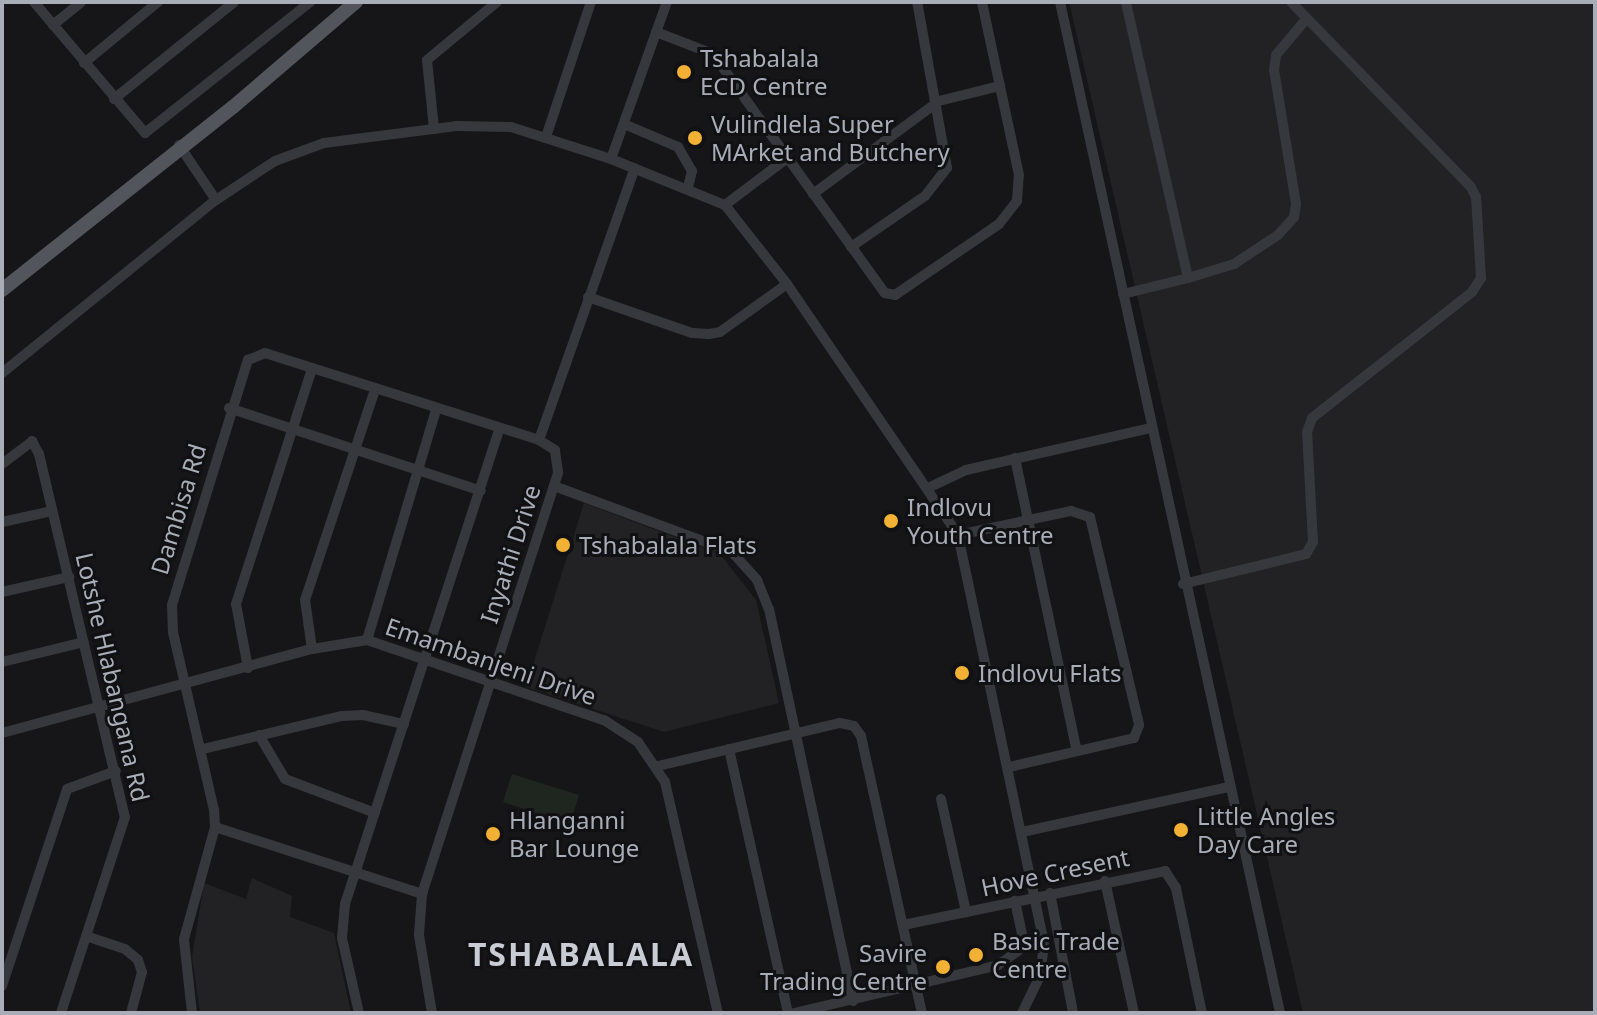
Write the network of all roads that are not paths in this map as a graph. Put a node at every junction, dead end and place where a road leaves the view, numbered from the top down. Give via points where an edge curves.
1 (34, 2) edge
2 (81, 2) edge
3 (158, 2) edge
4 (234, 2) edge
5 (356, 2) edge
6 (497, 2) edge
7 (591, 2) edge
8 (667, 2) edge
9 (917, 2) edge
10 (982, 2) edge
11 (1060, 2) edge
12 (1126, 2) edge
13 (1291, 2) edge
14 (305, 4) edge
15 (1307, 18) junction
16 (53, 25) junction
17 (656, 32) junction
18 (84, 63) junction
19 (1000, 86) junction
20 (114, 99) junction
21 (939, 101) junction
22 (624, 124) junction
23 (434, 129) junction
24 (546, 137) junction
25 (180, 146) junction
26 (611, 159) junction
27 (786, 159) junction
28 (635, 168) junction
29 (688, 187) junction
30 (813, 194) junction
31 (216, 200) junction
32 (725, 205) junction
33 (851, 247) junction
34 (1188, 278) junction
35 (787, 284) junction
36 (2, 290) edge
37 (1123, 294) junction
38 (588, 297) junction
39 (312, 368) junction
40 (2, 373) edge
41 (375, 389) junction
42 (229, 408) junction
43 (436, 410) junction
44 (1151, 428) junction
45 (293, 429) junction
46 (499, 429) junction
47 (539, 440) junction
48 (354, 451) junction
49 (1015, 458) junction
50 (2, 464) edge
51 (416, 473) junction
52 (554, 486) junction
53 (928, 488) junction
54 (481, 491) junction
55 (52, 511) junction
56 (1027, 521) junction
57 (2, 522) edge
58 (958, 535) junction
59 (69, 577) junction
60 (1183, 584) junction
61 (2, 592) edge
62 (367, 640) junction
63 (84, 642) junction
64 (312, 649) junction
65 (426, 660) junction
66 (2, 662) edge
67 (248, 668) junction
68 (490, 681) junction
69 (186, 685) junction
70 (101, 705) junction
71 (404, 724) junction
72 (2, 733) edge
73 (794, 733) junction
74 (259, 735) junction
75 (203, 749) junction
76 (729, 749) junction
77 (1077, 751) junction
78 (658, 766) junction
79 (1009, 767) junction
80 (116, 771) junction
81 (1228, 787) junction
82 (941, 799) dead end
83 (375, 813) junction
84 (215, 827) junction
85 (1022, 832) junction
86 (356, 874) junction
87 (1105, 881) junction
88 (1050, 893) junction
89 (422, 894) junction
90 (1035, 896) junction
91 (1015, 901) junction
92 (966, 912) junction
93 (903, 925) junction
94 (86, 936) junction
95 (2, 986) edge
96 (916, 988) junction
97 (853, 1001) junction
98 (61, 1013) edge
99 (131, 1013) edge
100 (192, 1013) edge
101 (359, 1013) edge
102 (432, 1013) edge
103 (718, 1013) edge
104 (791, 1013) edge
105 (922, 1013) edge
106 (1022, 1013) edge
107 (1073, 1013) edge
108 (1134, 1013) edge
109 (1202, 1013) edge
110 (1280, 1013) edge

1 - 16 street
2 - 16 street
3 - 18 street
4 - 20 street
5 - 25 main road
6 - 23 street via 427,60
7 - 24 street
8 - 17 street
9 - 21 street
10 - 19 street
11 - 37 street
12 - 34 street
13 - 15 street
14 - 20 street via 147,133
15 - 34 street via 1276,55 1274,70 1294,217 1248,256
15 - 60 street via 1471,187 1481,278 1472,292 1312,418 1307,432 1313,542 1306,554
16 - 18 street
17 - 22 street
17 - 27 street via 713,54
18 - 20 street
19 - 21 street
19 - 33 street via 1019,175 1017,201 1009,214 895,295 885,293
21 - 30 street
21 - 33 street via 948,157 943,178
22 - 26 street
22 - 29 street via 678,147 692,171
23 - 24 street via 496,125
23 - 31 street via 308,147 275,161
24 - 26 street
25 - 31 street
25 - 36 main road
26 - 28 street
27 - 30 street
27 - 32 street
28 - 29 street
28 - 38 street
29 - 32 street
30 - 33 street
31 - 40 street
32 - 35 street
34 - 37 street
35 - 38 street via 720,332 709,334 692,333
35 - 53 street
37 - 44 street
38 - 47 street
39 - 41 street
39 - 42 street, Dambisa Rd via 257,353 244,368
39 - 45 street
41 - 43 street
41 - 48 street
42 - 45 street
42 - 69 street, Dambisa Rd via 172,605
43 - 46 street
43 - 51 street
44 - 49 street
44 - 60 street
45 - 48 street
45 - 67 street via 236,604
46 - 47 street
46 - 54 street
47 - 52 street, Inyathi Drive via 559,460
48 - 51 street
48 - 64 street via 305,600
49 - 53 street via 955,474
49 - 56 street
50 - 55 street, Lotshe Hlabangana Rd via 32,441
51 - 54 street
51 - 62 street
52 - 68 street, Inyathi Drive
52 - 73 street via 703,538 742,561 765,594
53 - 58 street
54 - 65 street
55 - 57 street
55 - 59 street, Lotshe Hlabangana Rd
56 - 58 street
56 - 77 street
56 - 77 street via 1080,510 1090,517 1136,709 1140,729 1134,738
58 - 79 street
59 - 61 street
59 - 63 street, Lotshe Hlabangana Rd
60 - 81 street
62 - 64 street, Emambanjeni Drive
62 - 65 street, Emambanjeni Drive
63 - 66 street
63 - 70 street, Lotshe Hlabangana Rd
64 - 67 street, Emambanjeni Drive
65 - 68 street, Emambanjeni Drive
65 - 71 street
67 - 69 street, Emambanjeni Drive
68 - 78 street, Emambanjeni Drive via 621,728
68 - 89 street, Inyathi Drive
69 - 70 street, Emambanjeni Drive
69 - 75 street, Dambisa Rd
70 - 72 street, Emambanjeni Drive
70 - 80 street, Lotshe Hlabangana Rd
71 - 74 street via 342,716
71 - 83 street
73 - 76 street
73 - 93 street via 840,723 858,730
73 - 97 street
74 - 75 street
74 - 83 street via 285,779
75 - 84 street, Dambisa Rd
76 - 78 street
76 - 104 street
77 - 79 street
78 - 103 street, Emambanjeni Drive via 670,797
79 - 85 street
80 - 94 street, Lotshe Hlabangana Rd via 125,817
80 - 95 street via 67,789
81 - 85 street
81 - 110 street
82 - 92 street
83 - 86 street
84 - 86 street
84 - 100 street via 184,939
85 - 90 street
86 - 89 street
86 - 101 street via 341,921
87 - 88 street, Hove Cresent
87 - 108 street
87 - 109 street, Hove Cresent via 1155,871 1172,877
88 - 90 street, Hove Cresent
88 - 107 street
89 - 102 street, Inyathi Drive via 419,935
90 - 91 street, Hove Cresent
90 - 106 street via 1044,957 1034,994
91 - 92 street, Hove Cresent
91 - 96 street via 1022,934 1018,951 998,965 928,980
92 - 93 street, Hove Cresent
93 - 96 street
94 - 98 street, Lotshe Hlabangana Rd
94 - 99 street via 125,949 138,960 142,972
96 - 97 street
96 - 105 street
97 - 104 street

